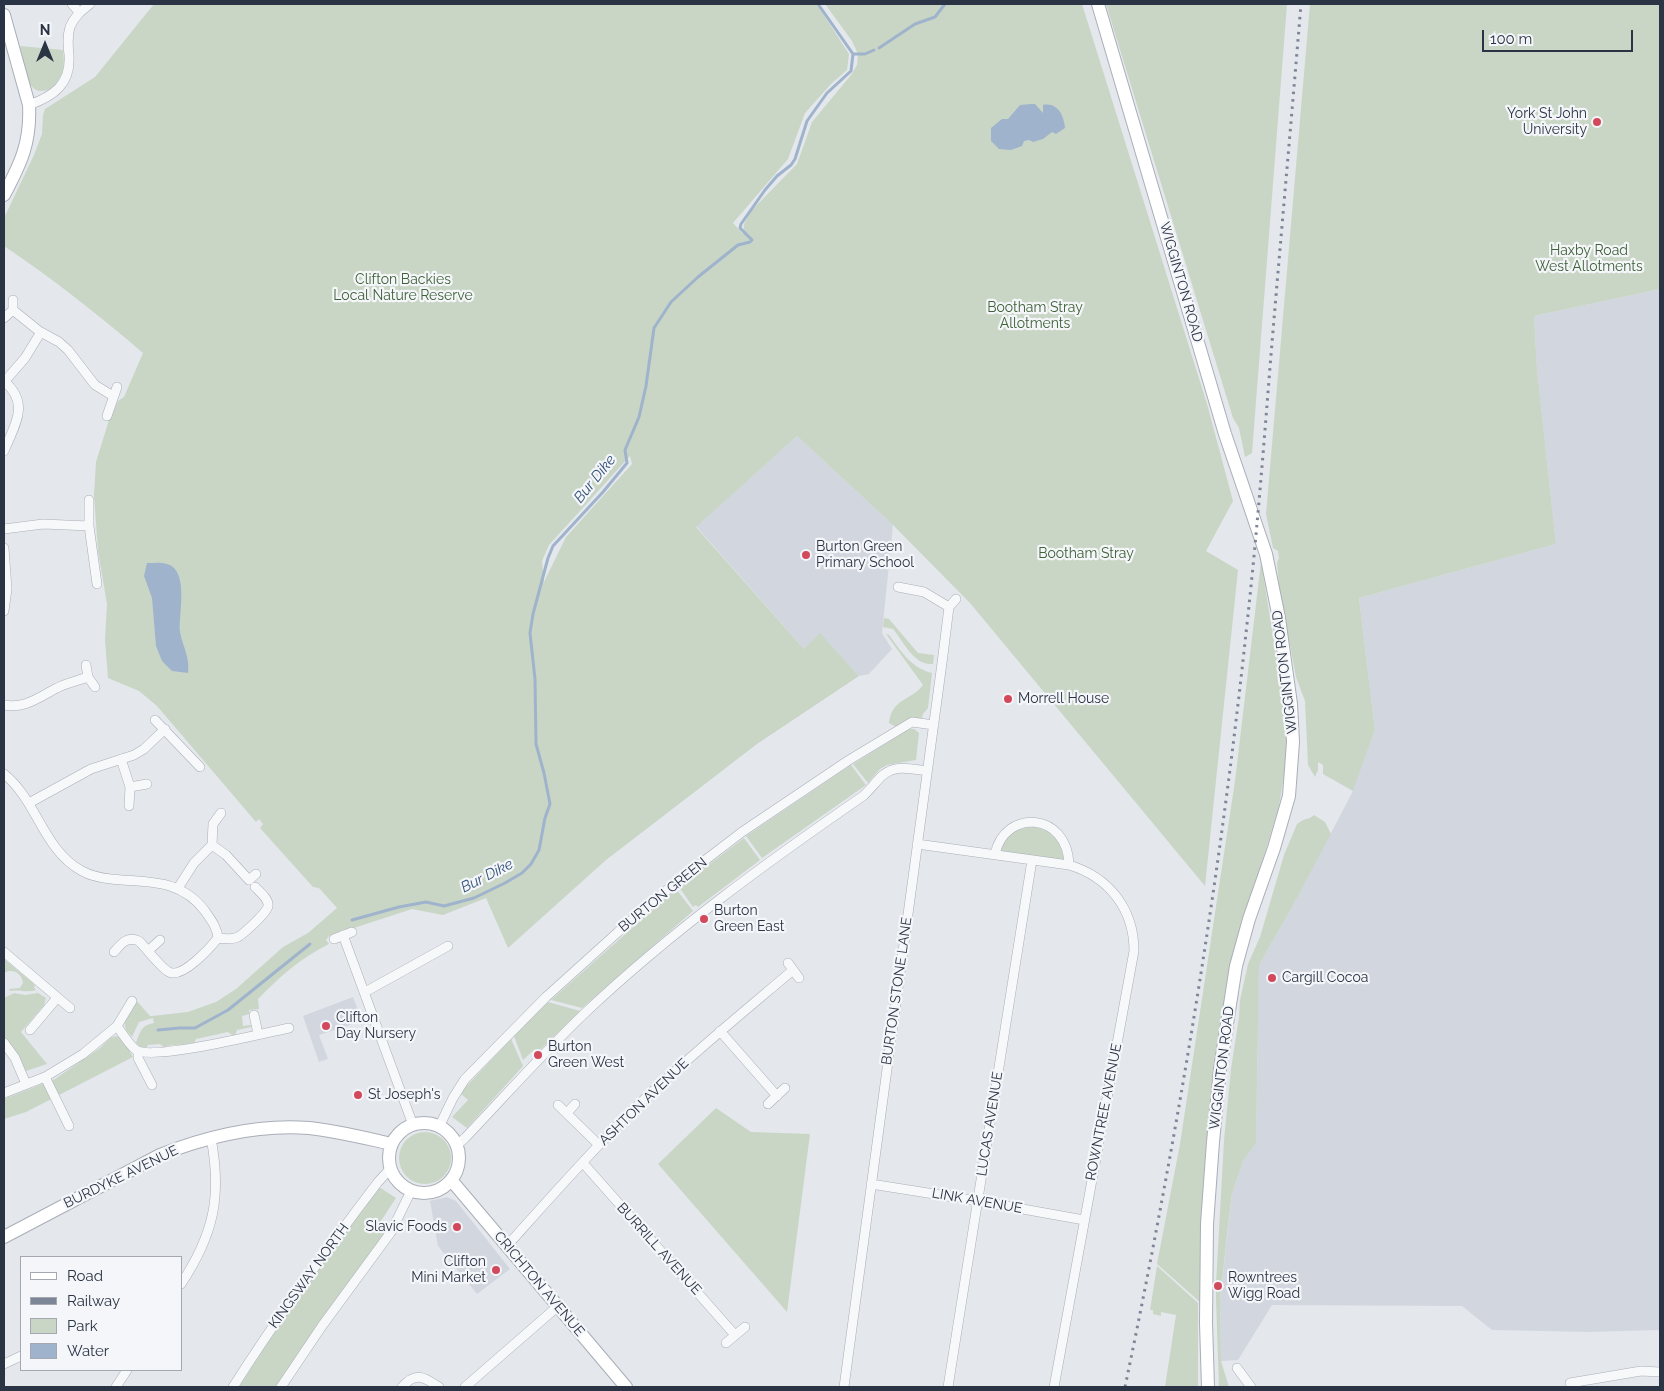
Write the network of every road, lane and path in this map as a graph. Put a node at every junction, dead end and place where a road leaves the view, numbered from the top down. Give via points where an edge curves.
1 (72, 4) edge
2 (90, 4) edge
3 (1098, 4) edge
4 (79, 12) junction
5 (4, 15) edge
6 (29, 105) junction
7 (4, 195) edge
8 (13, 300) dead end
9 (13, 310) junction
10 (4, 318) edge
11 (41, 332) junction
12 (4, 382) edge
13 (107, 416) dead end
14 (4, 451) edge
15 (89, 500) dead end
16 (88, 526) junction
17 (4, 529) edge
18 (4, 548) edge
19 (5, 567) edge
20 (97, 584) dead end
21 (898, 586) dead end
22 (956, 599) dead end
23 (949, 607) junction
24 (4, 611) edge
25 (86, 665) dead end
26 (88, 678) junction
27 (95, 687) dead end
28 (4, 705) edge
29 (155, 720) dead end
30 (934, 725) junction
31 (164, 730) junction
32 (121, 759) junction
33 (200, 767) dead end
34 (927, 771) junction
35 (4, 774) edge
36 (147, 784) dead end
37 (130, 787) junction
38 (29, 803) junction
39 (128, 806) dead end
40 (222, 813) dead end
41 (917, 844) junction
42 (212, 845) junction
43 (995, 854) junction
44 (1032, 860) junction
45 (1069, 866) junction
46 (256, 874) dead end
47 (255, 887) dead end
48 (178, 888) junction
49 (343, 935) dead end
50 (218, 938) junction
51 (160, 940) dead end
52 (448, 946) dead end
53 (148, 951) junction
54 (4, 952) edge
55 (114, 952) dead end
56 (793, 971) dead end
57 (365, 992) junction
58 (57, 998) junction
59 (132, 1001) dead end
60 (70, 1008) dead end
61 (254, 1015) dead end
62 (117, 1026) junction
63 (289, 1028) dead end
64 (30, 1030) dead end
65 (720, 1031) junction
66 (258, 1034) junction
67 (4, 1043) edge
68 (138, 1051) junction
69 (45, 1077) junction
70 (26, 1084) junction
71 (152, 1085) dead end
72 (785, 1088) dead end
73 (4, 1094) edge
74 (777, 1096) junction
75 (575, 1104) dead end
76 (768, 1104) dead end
77 (558, 1105) dead end
78 (567, 1113) junction
79 (413, 1124) junction
80 (69, 1126) dead end
81 (439, 1127) junction
82 (211, 1138) junction
83 (392, 1144) junction
84 (457, 1144) junction
85 (599, 1144) junction
86 (583, 1163) junction
87 (390, 1170) junction
88 (452, 1181) junction
89 (871, 1184) junction
90 (411, 1191) junction
91 (978, 1201) junction
92 (1084, 1220) junction
93 (4, 1237) edge
94 (507, 1246) junction
95 (182, 1282) edge
96 (557, 1307) junction
97 (745, 1327) dead end
98 (735, 1335) junction
99 (726, 1343) dead end
100 (20, 1356) edge
101 (4, 1364) edge
102 (1237, 1368) dead end
103 (125, 1371) edge
104 (1660, 1372) edge
105 (1570, 1383) dead end
106 (116, 1387) edge
107 (233, 1387) edge
108 (281, 1387) edge
109 (402, 1387) edge
110 (439, 1387) edge
111 (465, 1387) edge
112 (626, 1387) edge
113 (844, 1387) edge
114 (948, 1387) edge
115 (1054, 1387) edge
116 (1208, 1387) edge
117 (1251, 1387) edge

1 - 4 street
2 - 4 street
3 - 116 main road, WIGGINTON ROAD via 1225,434 1266,554 1291,704 1293,742 1289,796 1236,966 1220,1069 1207,1224
4 - 6 street via 70,28 69,66 63,83 46,98
5 - 6 main road
6 - 7 main road via 29,132 24,150
8 - 9 street
9 - 10 street
9 - 11 street
11 - 12 street via 25,358
11 - 13 street via 68,350 95,385 115,392
12 - 14 street via 19,406 18,417
15 - 16 street
16 - 17 street via 44,524
16 - 20 street
18 - 19 street
19 - 24 street
21 - 23 street via 924,592
22 - 23 street
23 - 30 street, BURTON STONE LANE
25 - 26 street
26 - 27 street
26 - 28 street via 56,688 24,705
29 - 31 street
30 - 34 street, BURTON STONE LANE
30 - 81 street, BURTON GREEN via 912,722 849,760 742,832 674,884 546,997 471,1073 458,1088
31 - 32 street via 144,749
31 - 33 street
32 - 37 street
32 - 38 street via 91,769
34 - 41 street, BURTON STONE LANE
34 - 84 street via 905,768 884,774 863,796 693,918 585,1013
35 - 38 street
36 - 37 street
37 - 39 street
38 - 48 street via 56,848 82,872 98,877 158,882
40 - 42 street via 213,824
41 - 43 street, ROWNTREE AVENUE
41 - 89 street, BURTON STONE LANE
42 - 46 street via 226,854 249,880
42 - 48 street via 194,863
43 - 44 street, ROWNTREE AVENUE
43 - 45 street via 999,842 1009,830 1023,824 1038,823 1054,830 1064,841
44 - 45 street, ROWNTREE AVENUE
44 - 91 street, LUCAS AVENUE
45 - 92 street, ROWNTREE AVENUE via 1095,876 1111,889 1128,916 1134,938
47 - 50 street via 267,900 266,912 239,936
48 - 50 street via 201,906 213,922
49 - 57 street
50 - 53 street via 184,971 176,974 169,972
51 - 53 street
52 - 57 street
53 - 55 street via 139,941 129,938
54 - 58 street
56 - 65 street, ASHTON AVENUE
57 - 79 street
58 - 60 street
58 - 64 street
59 - 62 street
61 - 66 street
62 - 68 street
62 - 69 street via 83,1054
63 - 66 street
65 - 74 street
65 - 85 street, ASHTON AVENUE
66 - 68 street via 194,1048
67 - 70 street via 15,1058
68 - 71 street via 138,1058
69 - 70 street
69 - 80 street
70 - 73 street
72 - 74 street
74 - 76 street
75 - 78 street
77 - 78 street
78 - 85 street
79 - 81 main road
79 - 83 main road via 398,1134
81 - 84 main road via 449,1133
82 - 83 main road, BURDYKE AVENUE via 250,1130 291,1127 332,1131
82 - 93 main road, BURDYKE AVENUE via 160,1155
82 - 95 street via 216,1174 214,1213 203,1248
83 - 87 main road
84 - 88 main road via 459,1160
85 - 86 street, ASHTON AVENUE
86 - 94 street, ASHTON AVENUE
86 - 98 street, BURRILL AVENUE
87 - 90 main road via 396,1180
87 - 107 street, KINGSWAY NORTH via 303,1283
88 - 90 main road via 426,1193
88 - 94 main road, CRICHTON AVENUE
89 - 91 street, LINK AVENUE
89 - 113 street, BURTON STONE LANE
90 - 108 street via 391,1232
91 - 92 street, LINK AVENUE
91 - 114 street, LUCAS AVENUE
92 - 115 street, ROWNTREE AVENUE
94 - 96 main road, CRICHTON AVENUE
96 - 111 street
96 - 112 main road, CRICHTON AVENUE
97 - 98 street
98 - 99 street
100 - 101 street
102 - 117 street
103 - 106 street
104 - 105 street via 1641,1371
109 - 110 street via 416,1377

